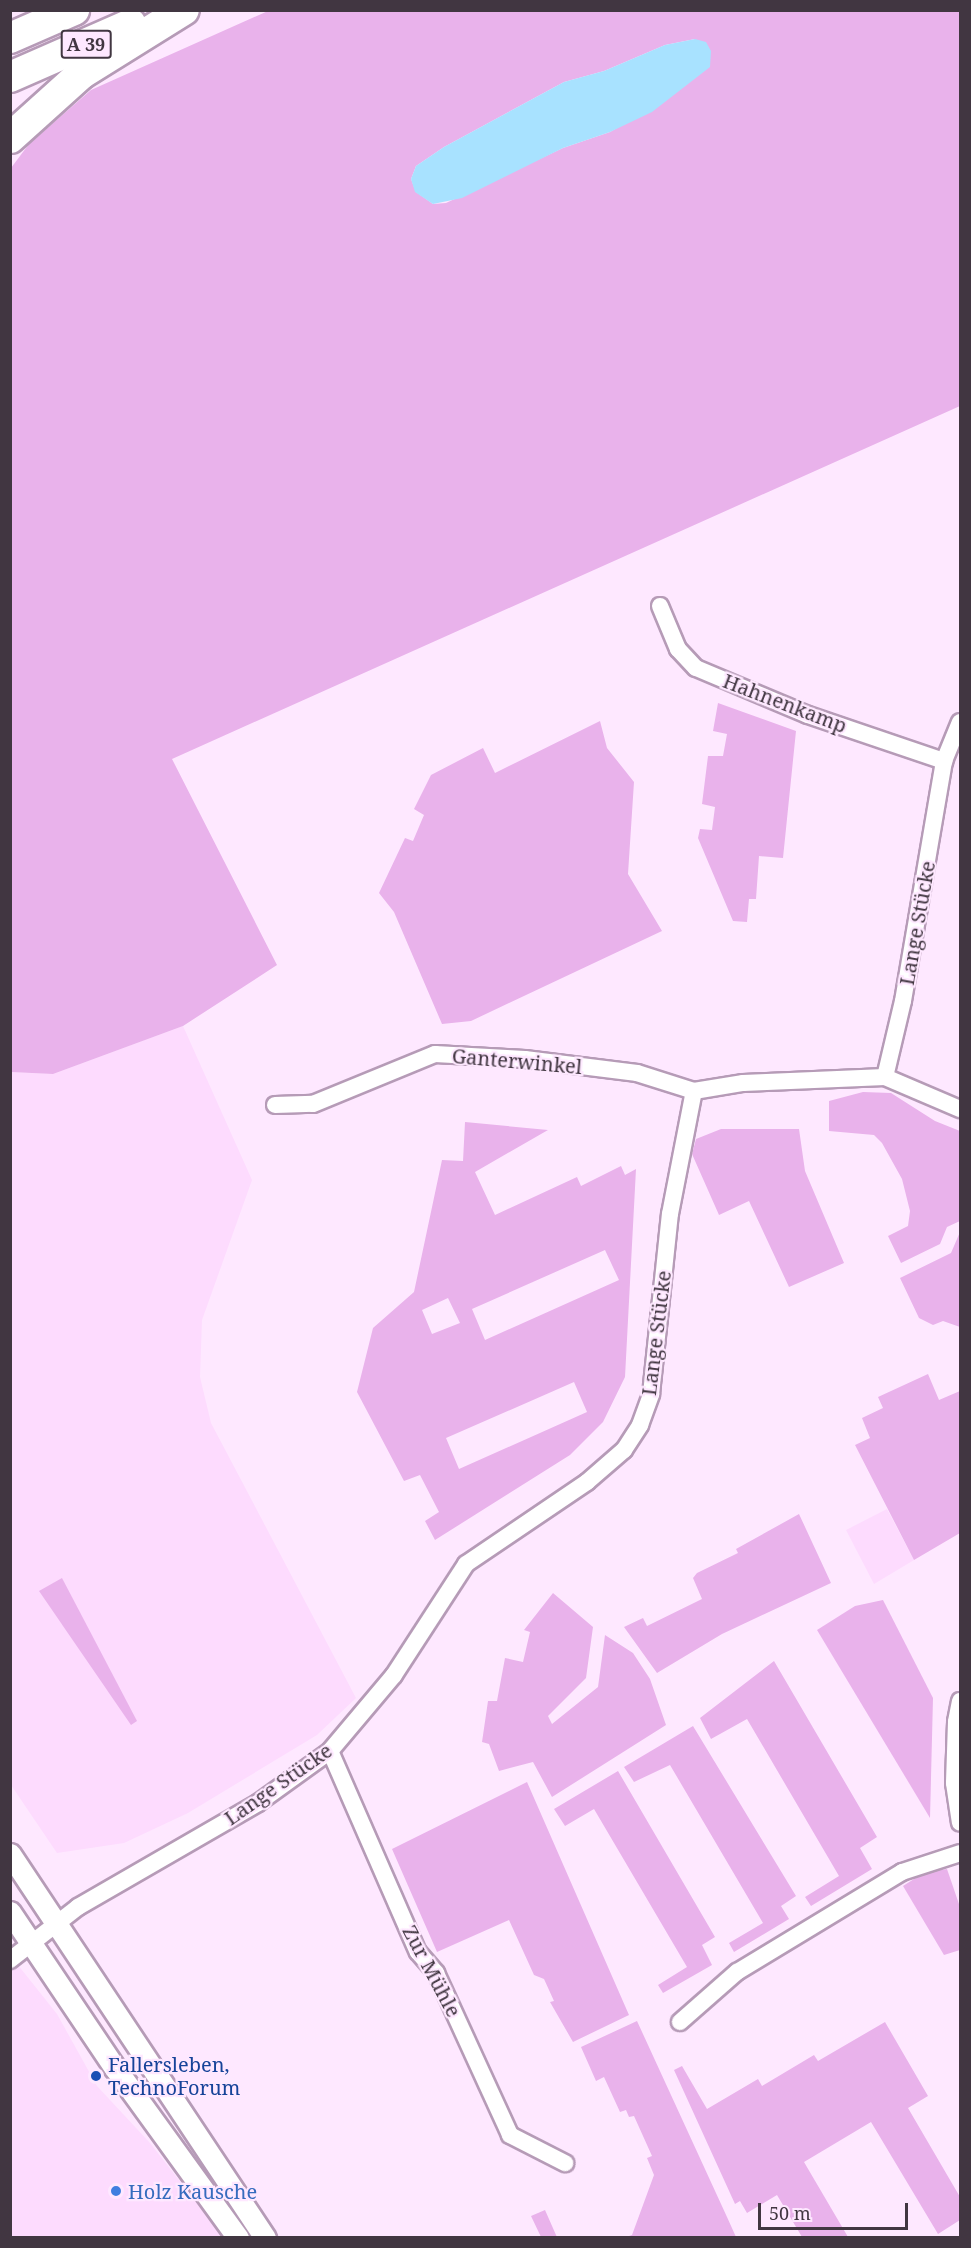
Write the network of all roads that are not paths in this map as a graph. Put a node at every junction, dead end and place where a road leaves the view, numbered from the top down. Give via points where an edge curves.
1 (74, 10) edge
2 (162, 10) edge
3 (184, 10) edge
4 (10, 38) edge
5 (10, 77) edge
6 (10, 138) edge
7 (660, 606) dead end
8 (960, 722) edge
9 (944, 761) junction
10 (885, 1077) junction
11 (694, 1092) junction
12 (275, 1105) dead end
13 (960, 1109) edge
14 (960, 1701) edge
15 (330, 1751) junction
16 (960, 1823) edge
17 (960, 1853) edge
18 (10, 1854) edge
19 (10, 1912) edge
20 (58, 1923) junction
21 (32, 1943) junction
22 (10, 1960) edge
23 (680, 2022) dead end
24 (565, 2163) dead end
25 (238, 2238) edge
26 (265, 2238) edge

1 - 4 highway, A 39
2 - 5 highway, A 39
3 - 6 highway via 81,74
7 - 9 street, Hahnenkamp via 678,649 696,668 808,715
8 - 9 street, Lange Stücke
9 - 10 street, Lange Stücke via 903,1001
10 - 11 street via 743,1083
10 - 13 street
11 - 12 street, Ganterwinkel via 637,1073 525,1059 435,1054 312,1104
11 - 15 street, Lange Stücke via 670,1214 651,1394 640,1425 624,1450 587,1482 466,1564 394,1675
14 - 16 street via 954,1783
15 - 20 street, Lange Stücke via 258,1803 152,1862
15 - 24 street, Zur Mühle via 418,1952 436,1973 510,2135
17 - 23 street via 902,1872 737,1972
18 - 20 street
19 - 21 street
20 - 21 street, Lange Stücke
20 - 26 street
21 - 22 street, Lange Stücke
21 - 25 street via 115,2068

